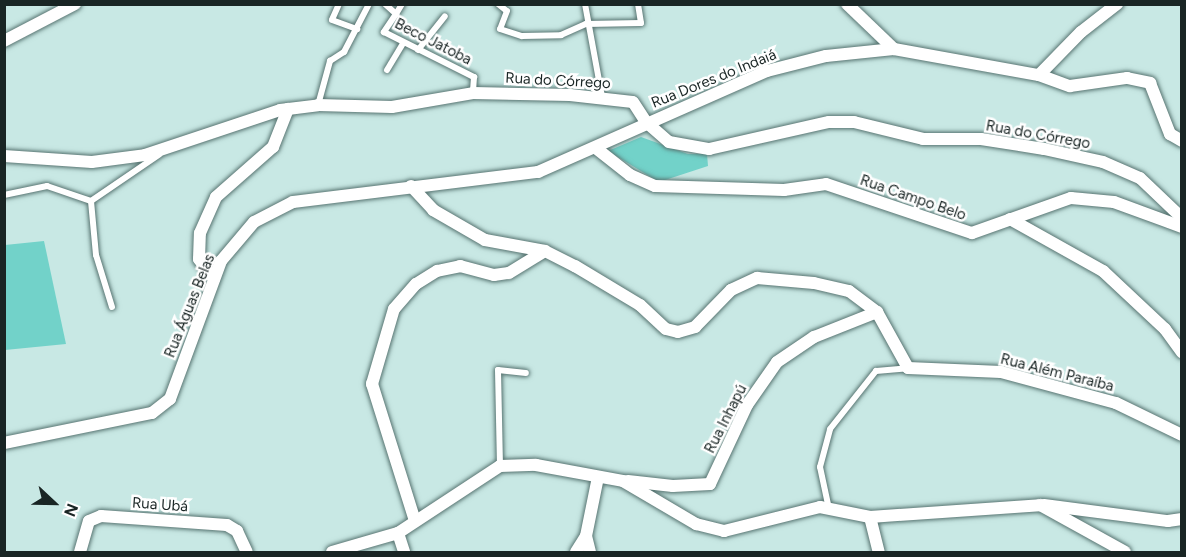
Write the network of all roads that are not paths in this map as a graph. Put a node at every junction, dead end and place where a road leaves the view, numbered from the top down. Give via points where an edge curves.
1 (75, 4) edge
2 (339, 4) edge
3 (369, 4) edge
4 (385, 4) edge
5 (402, 4) edge
6 (498, 4) edge
7 (585, 4) edge
8 (638, 4) edge
9 (847, 4) edge
10 (1117, 4) edge
11 (396, 14) junction
12 (445, 16) dead end
13 (586, 24) junction
14 (357, 29) junction
15 (4, 41) edge
16 (402, 43) junction
17 (894, 49) junction
18 (418, 50) junction
19 (387, 70) dead end
20 (1039, 75) junction
21 (473, 93) junction
22 (602, 97) junction
23 (318, 105) junction
24 (288, 109) junction
25 (646, 122) junction
26 (1182, 141) edge
27 (172, 145) junction
28 (597, 149) junction
29 (4, 156) edge
30 (411, 186) junction
31 (4, 195) edge
32 (91, 201) junction
33 (1182, 218) edge
34 (1010, 219) junction
35 (1182, 227) edge
36 (545, 251) junction
37 (214, 279) junction
38 (112, 307) dead end
39 (877, 312) junction
40 (1182, 352) edge
41 (908, 368) junction
42 (526, 373) dead end
43 (1182, 435) edge
44 (4, 443) edge
45 (500, 466) junction
46 (598, 477) junction
47 (623, 480) junction
48 (1040, 505) junction
49 (829, 509) junction
50 (870, 517) junction
51 (1182, 519) edge
52 (415, 521) junction
53 (398, 532) junction
54 (586, 536) junction
55 (80, 552) edge
56 (247, 552) edge
57 (332, 552) edge
58 (404, 552) edge
59 (576, 552) edge
60 (590, 552) edge
61 (879, 552) edge
62 (1125, 552) edge

1 - 15 street
2 - 14 lane via 332,20
3 - 14 lane
4 - 11 lane
5 - 11 lane
6 - 13 lane via 507,11 500,29 522,36 561,35
7 - 13 lane
8 - 13 lane via 641,22
9 - 17 street
10 - 20 street via 1080,32
11 - 16 lane, Beco Jatoba via 384,32
12 - 18 lane
13 - 22 lane
14 - 23 lane via 344,52 330,61
16 - 18 lane, Beco Jatoba
16 - 19 lane
17 - 20 street, Rua Dores do Indaiá
17 - 25 street, Rua Dores do Indaiá via 826,56 767,71
18 - 21 lane, Beco Jatoba via 474,77
20 - 26 street, Rua Dores do Indaiá via 1070,86 1127,78 1150,83 1170,134
21 - 22 street, Rua do Córrego
21 - 23 street, Rua do Córrego via 392,107
22 - 25 street, Rua do Córrego via 633,102
23 - 24 street, Rua do Córrego
24 - 27 street, Rua do Córrego
24 - 37 street via 273,147 216,197 200,233 199,259
25 - 28 street, Rua Dores do Indaiá
25 - 33 street, Rua do Córrego via 669,142 709,149 828,122 854,122 923,139 981,139 1044,149 1102,162 1140,178
27 - 29 street, Rua do Córrego via 92,162
27 - 32 lane
28 - 30 street, Rua Dores do Indaiá via 538,172
28 - 34 street, Rua Campo Belo via 630,175 677,190 784,190 826,184 938,219 953,230 972,233
30 - 36 street via 433,210 484,240
30 - 37 street, Rua Águas Belas via 292,202 254,222 220,261
31 - 32 lane via 47,186
32 - 38 lane via 96,255
34 - 35 street, Rua Campo Belo via 1071,198 1114,202
34 - 40 street via 1103,271 1166,329
36 - 39 street via 678,332 695,327 731,290 757,279 849,291
36 - 52 street via 509,273 494,275 460,266 437,271 416,284 394,309 372,384
37 - 44 street, Rua Águas Belas via 170,399 152,413
39 - 41 street
39 - 47 street, Rua Inhapú via 814,337 777,362 747,405 710,484 673,486
41 - 43 street, Rua Além Paraíba via 1000,372 1116,403
41 - 49 lane via 876,371 830,429 820,467
42 - 45 lane via 498,370
45 - 46 street via 536,465
45 - 52 street
46 - 47 street
46 - 54 street
47 - 49 street via 696,524 724,531 820,507
48 - 50 street
48 - 51 street via 1168,521
48 - 62 street
49 - 50 street
50 - 61 street
52 - 53 street
53 - 57 street
53 - 58 street
54 - 59 street
54 - 60 street
55 - 56 street, Rua Ubá via 89,521 101,516 227,525 237,531

